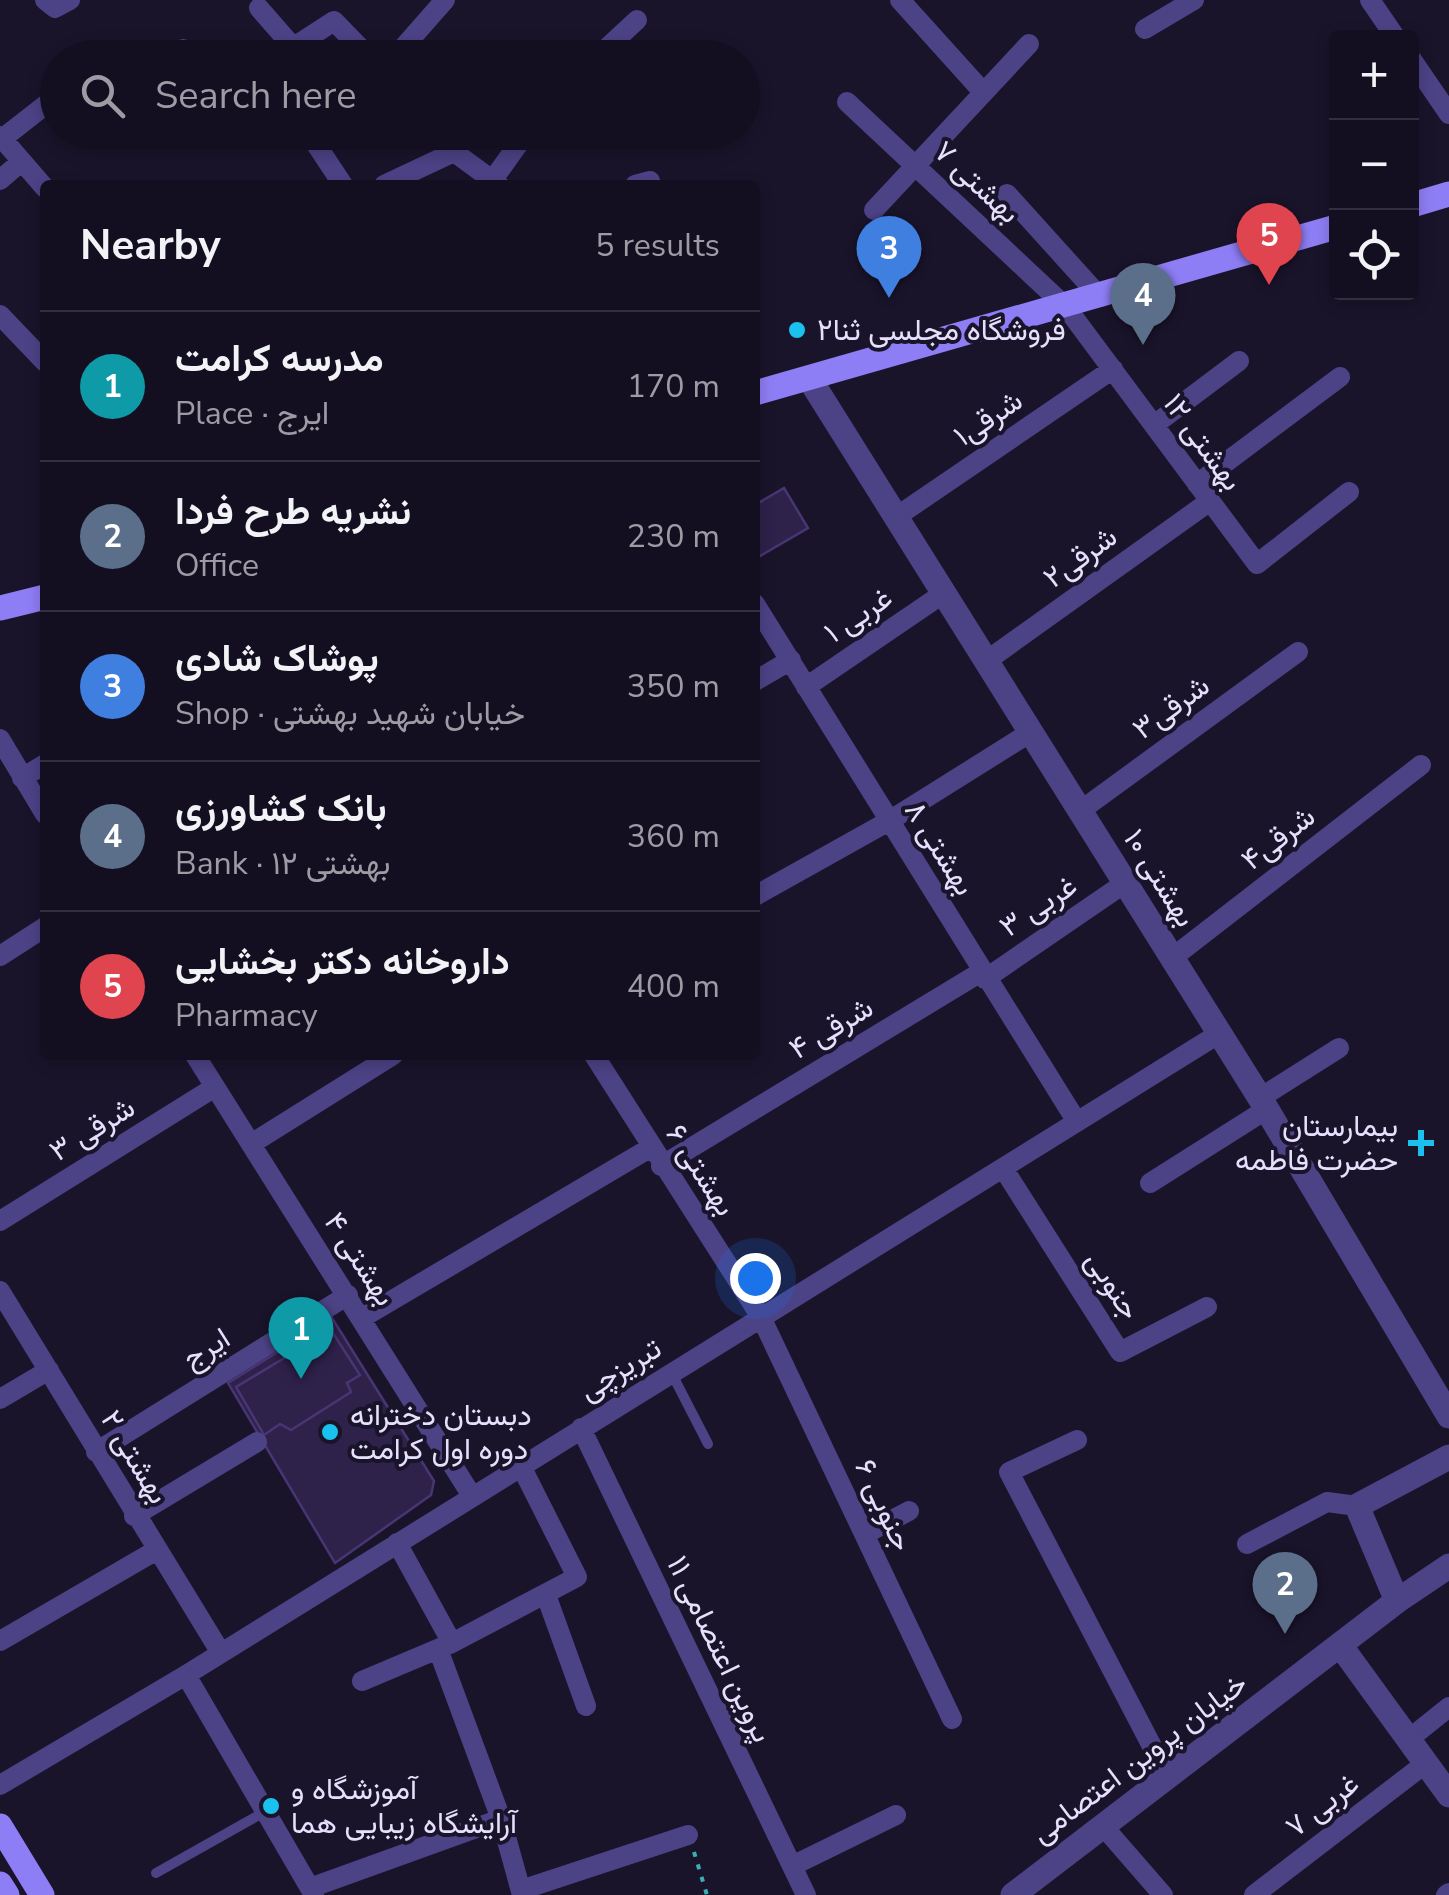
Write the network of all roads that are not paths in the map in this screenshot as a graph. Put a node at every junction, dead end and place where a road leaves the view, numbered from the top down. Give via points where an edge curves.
1 (445, 0) edge
2 (900, 0) edge
3 (1194, 0) edge
4 (1370, 0) edge
5 (259, 8) dead end
6 (637, 20) dead end
7 (1145, 28) dead end
8 (1391, 30) edge
9 (278, 40) edge
10 (304, 40) edge
11 (352, 40) edge
12 (410, 40) edge
13 (615, 40) edge
14 (1029, 44) dead end
15 (1419, 70) edge
16 (983, 92) junction
17 (847, 102) dead end
18 (40, 108) edge
19 (1449, 114) edge
20 (1, 137) edge
21 (320, 150) edge
22 (516, 150) edge
23 (454, 152) joint
24 (20, 162) junction
25 (913, 164) junction
26 (0, 180) edge
27 (341, 180) edge
28 (395, 180) edge
29 (494, 180) edge
30 (498, 180) edge
31 (40, 183) edge
32 (1006, 194) dead end
33 (1449, 194) edge
34 (1419, 203) edge
35 (874, 210) dead end
36 (1329, 229) edge
37 (1100, 297) junction
38 (1066, 306) junction
39 (0, 315) edge
40 (40, 357) edge
41 (1239, 362) dead end
42 (1113, 370) junction
43 (1340, 377) dead end
44 (808, 378) junction
45 (760, 392) edge
46 (1154, 426) junction
47 (1349, 492) dead end
48 (1204, 493) junction
49 (896, 517) junction
50 (944, 594) junction
51 (40, 597) edge
52 (0, 608) edge
53 (760, 612) edge
54 (1298, 652) dead end
55 (791, 660) junction
56 (985, 662) junction
57 (760, 677) edge
58 (806, 687) junction
59 (1031, 732) junction
60 (0, 739) edge
61 (1421, 765) dead end
62 (40, 767) edge
63 (22, 778) junction
64 (40, 806) edge
65 (1080, 811) junction
66 (888, 821) junction
67 (1125, 883) junction
68 (760, 893) edge
69 (40, 930) edge
70 (0, 956) edge
71 (1172, 958) junction
72 (983, 975) junction
73 (1220, 1033) junction
74 (1339, 1048) dead end
75 (198, 1060) edge
76 (385, 1060) edge
77 (597, 1060) edge
78 (215, 1087) junction
79 (1263, 1104) junction
80 (1077, 1122) junction
81 (251, 1144) junction
82 (656, 1157) junction
83 (1002, 1168) junction
84 (1150, 1183) dead end
85 (0, 1221) edge
86 (0, 1291) edge
87 (348, 1294) junction
88 (1207, 1307) dead end
89 (761, 1317) junction
90 (362, 1318) junction
91 (49, 1370) junction
92 (672, 1372) junction
93 (0, 1399) edge
94 (1449, 1416) edge
95 (581, 1428) junction
96 (1078, 1440) dead end
97 (257, 1442) dead end
98 (708, 1444) dead end
99 (96, 1452) junction
100 (1449, 1458) edge
101 (521, 1466) junction
102 (472, 1496) junction
103 (1357, 1506) junction
104 (910, 1511) dead end
105 (134, 1516) junction
106 (865, 1534) junction
107 (397, 1542) junction
108 (1246, 1544) dead end
109 (156, 1551) junction
110 (1449, 1566) edge
111 (546, 1595) junction
112 (1397, 1601) junction
113 (0, 1641) edge
114 (1340, 1645) junction
115 (445, 1646) junction
116 (220, 1653) junction
117 (186, 1675) junction
118 (362, 1680) dead end
119 (586, 1706) dead end
120 (1449, 1707) edge
121 (952, 1719) dead end
122 (1409, 1739) junction
123 (1426, 1762) junction
124 (1168, 1776) junction
125 (0, 1785) edge
126 (1449, 1795) edge
127 (266, 1811) junction
128 (896, 1815) dead end
129 (501, 1819) junction
130 (0, 1826) edge
131 (1104, 1826) junction
132 (688, 1835) road end
133 (792, 1866) junction
134 (156, 1872) dead end
135 (0, 1884) edge
136 (312, 1891) edge
137 (522, 1893) edge
138 (7, 1895) edge
139 (42, 1895) edge
140 (806, 1895) edge
141 (1014, 1895) edge
142 (1163, 1895) edge
143 (1254, 1895) edge

1 - 12 street
2 - 16 street
3 - 7 street
4 - 8 street
5 - 9 street
6 - 13 street
10 - 11 street via 334,21
14 - 16 street
15 - 19 street
16 - 25 street
17 - 25 street, بهشتی ۷
18 - 20 street
20 - 24 street
21 - 27 street
22 - 30 street
23 - 28 street
23 - 29 street
24 - 26 street
24 - 31 street
25 - 35 street
25 - 38 street, بهشتی ۷
32 - 37 street
33 - 34 main road
36 - 37 main road
37 - 38 main road
38 - 42 street, بهشتی ۱۲
38 - 44 main road
39 - 40 street
41 - 46 street
42 - 46 street, بهشتی ۱۲
42 - 49 street, شرقی۱
43 - 48 street
44 - 45 main road
44 - 49 street, بهشتی ۱۰
46 - 48 street, بهشتی ۱۲
47 - 48 street, بهشتی ۱۲ via 1256,564
48 - 56 street, شرقی۲
49 - 50 street, بهشتی ۱۰
50 - 56 street, بهشتی ۱۰
50 - 58 street, غربی ۱
51 - 52 main road
53 - 55 street, بهشتی ۸
54 - 65 street, شرقی۳
55 - 57 street
55 - 58 street, بهشتی ۸
56 - 59 street, بهشتی ۱۰
58 - 66 street, بهشتی ۸
59 - 65 street, بهشتی ۱۰
59 - 66 street
60 - 63 street
61 - 71 street, شرقی۴
62 - 63 street
63 - 64 street
65 - 67 street, بهشتی ۱۰
66 - 68 street
66 - 72 street, بهشتی ۸
67 - 71 street, بهشتی ۱۰
67 - 72 street, غربی ۳
69 - 70 street
71 - 73 street, بهشتی ۱۰
72 - 80 street, بهشتی ۸
72 - 82 street, شرقی ۴
73 - 79 street, بهشتی ۱۰
73 - 80 street, تبریزچی
74 - 79 street
75 - 78 street, بهشتی ۴
76 - 81 street
77 - 82 street, بهشتی ۶
78 - 81 street, بهشتی ۴
78 - 85 street, ۳ شرقی
79 - 84 street
79 - 94 street, بهشتی ۱۰
80 - 83 street, تبریزچی
81 - 87 street, بهشتی ۴
82 - 89 street, بهشتی ۶
82 - 90 street, شرقی ۴
83 - 88 street, جنوبی via 1120,1352
83 - 89 street, تبریزچی
86 - 91 street, بهشتی ۲
87 - 90 street, بهشتی ۴
87 - 99 street, ایرج
89 - 92 street, تبریزچی
89 - 106 street, جنوبی ۶
90 - 102 street, بهشتی ۴
91 - 93 street
91 - 99 street, بهشتی ۲
92 - 95 street, تبریزچی
92 - 98 lane
95 - 101 street, تبریزچی
95 - 133 street, پروین اعتصامی ۱۱
96 - 124 street via 1010,1472
97 - 105 street
99 - 105 street, بهشتی ۲
100 - 103 street
101 - 102 street, تبریزچی
101 - 111 street via 577,1578
102 - 107 street, تبریزچی
103 - 108 street via 1327,1502
103 - 112 street
104 - 106 street
105 - 109 street, بهشتی ۲
106 - 121 street, جنوبی ۶
107 - 115 street
107 - 116 street, تبریزچی
109 - 113 street
109 - 116 street, بهشتی ۲
110 - 112 street, خیابان پروین اعتصامی
111 - 115 street
111 - 119 street
112 - 114 street, خیابان پروین اعتصامی
114 - 122 street
114 - 124 street, خیابان پروین اعتصامی
115 - 118 street
115 - 129 street
116 - 117 street, تبریزچی
117 - 125 street, تبریزچی
117 - 127 street
120 - 122 street
122 - 123 street
123 - 126 street
123 - 143 street, غربی ۷
124 - 131 street, خیابان پروین اعتصامی
127 - 134 lane
127 - 136 street
128 - 133 street
129 - 136 street
129 - 137 street
130 - 139 main road
131 - 141 street, خیابان پروین اعتصامی
131 - 142 street
132 - 137 street
133 - 140 street, پروین اعتصامی ۱۱
135 - 138 main road

